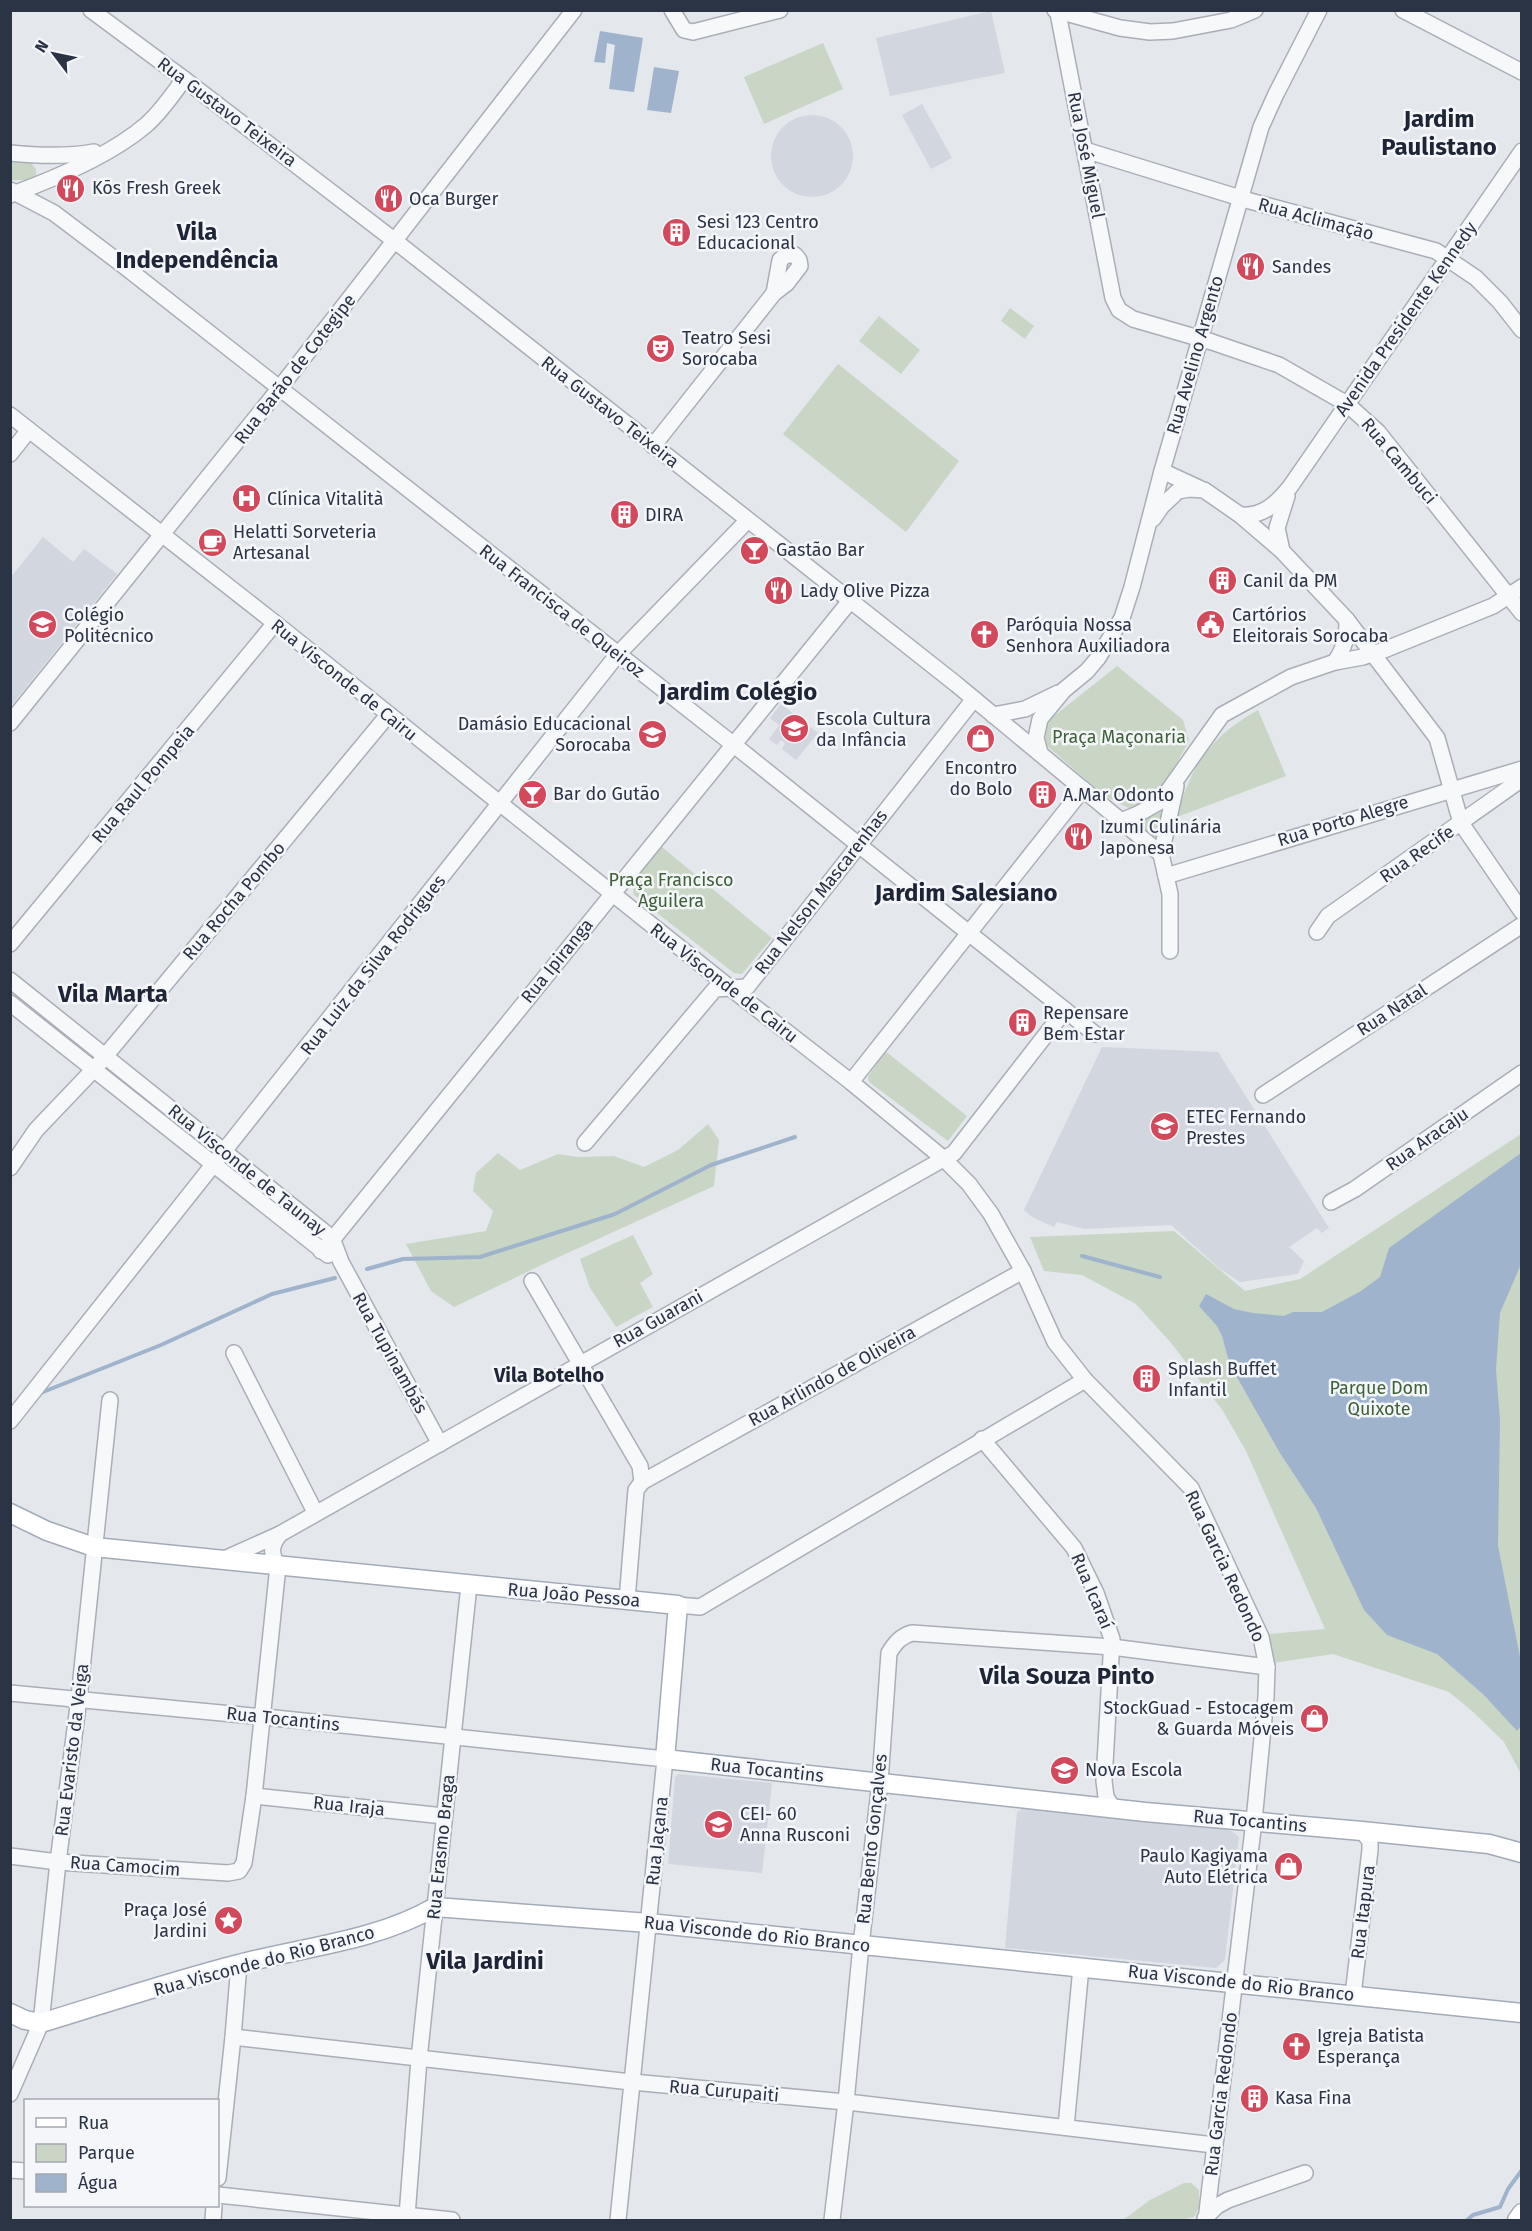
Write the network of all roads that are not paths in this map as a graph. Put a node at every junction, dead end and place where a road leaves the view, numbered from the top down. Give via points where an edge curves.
1 (574, 10) edge
2 (672, 10) edge
3 (780, 10) edge
4 (1255, 10) edge
5 (1319, 10) edge
6 (1403, 10) edge
7 (97, 12) edge
8 (1056, 12) edge
9 (1521, 72) edge
10 (184, 78) junction
11 (109, 149) junction
12 (1085, 150) junction
13 (1521, 151) edge
14 (11, 153) edge
15 (33, 156) junction
16 (39, 184) junction
17 (12, 193) edge
18 (1240, 198) junction
19 (54, 213) junction
20 (395, 241) junction
21 (1448, 257) junction
22 (774, 293) dead end
23 (1113, 298) joint
24 (1521, 330) edge
25 (1200, 338) junction
26 (279, 389) junction
27 (1347, 404) junction
28 (12, 417) edge
29 (29, 430) junction
30 (653, 446) junction
31 (10, 454) edge
32 (1162, 471) junction
33 (1290, 488) junction
34 (1204, 490) junction
35 (1240, 514) junction
36 (748, 520) junction
37 (1146, 529) junction
38 (161, 535) junction
39 (1282, 551) junction
40 (1515, 592) edge
41 (850, 601) junction
42 (1521, 613) edge
43 (1347, 620) junction
44 (275, 623) junction
45 (618, 654) junction
46 (1374, 654) junction
47 (1335, 662) junction
48 (1064, 690) junction
49 (974, 699) junction
50 (388, 715) junction
51 (993, 715) junction
52 (10, 723) edge
53 (734, 745) junction
54 (1040, 753) junction
55 (1521, 768) edge
56 (1521, 779) edge
57 (1177, 780) junction
58 (1453, 788) junction
59 (1083, 789) junction
60 (500, 804) junction
61 (1121, 821) junction
62 (1461, 823) junction
63 (859, 844) junction
64 (1161, 854) junction
65 (1166, 876) junction
66 (611, 894) junction
67 (1521, 912) edge
68 (1521, 925) edge
69 (970, 932) junction
70 (1317, 932) dead end
71 (10, 944) edge
72 (1170, 951) dead end
73 (10, 980) edge
74 (729, 987) junction
75 (10, 1003) edge
76 (1065, 1010) junction
77 (1095, 1034) dead end
78 (106, 1056) junction
79 (94, 1069) junction
80 (1521, 1073) edge
81 (851, 1082) junction
82 (1263, 1095) dead end
83 (585, 1143) dead end
84 (224, 1152) junction
85 (944, 1159) junction
86 (213, 1165) junction
87 (10, 1168) edge
88 (1331, 1202) dead end
89 (332, 1239) junction
90 (321, 1251) junction
91 (341, 1262) junction
92 (1023, 1270) junction
93 (532, 1281) dead end
94 (234, 1353) dead end
95 (580, 1363) junction
96 (1085, 1380) junction
97 (110, 1400) dead end
98 (10, 1421) edge
99 (982, 1439) junction
100 (440, 1443) junction
101 (642, 1482) junction
102 (315, 1512) junction
103 (10, 1513) edge
104 (280, 1534) junction
105 (94, 1547) junction
106 (222, 1560) junction
107 (278, 1566) junction
108 (469, 1585) junction
109 (627, 1600) junction
110 (678, 1605) junction
111 (1112, 1647) junction
112 (1267, 1667) junction
113 (10, 1693) edge
114 (79, 1698) junction
115 (262, 1716) junction
116 (452, 1738) junction
117 (665, 1760) junction
118 (879, 1782) junction
119 (254, 1796) junction
120 (1113, 1808) junction
121 (444, 1816) junction
122 (1254, 1821) junction
123 (1362, 1831) junction
124 (1521, 1852) edge
125 (10, 1856) edge
126 (58, 1862) junction
127 (435, 1906) junction
128 (649, 1923) junction
129 (861, 1945) junction
130 (239, 1964) junction
131 (1081, 1966) junction
132 (1234, 1982) junction
133 (1353, 1995) junction
134 (10, 2013) edge
135 (1521, 2013) edge
136 (41, 2023) junction
137 (234, 2037) junction
138 (419, 2059) junction
139 (634, 2082) junction
140 (10, 2094) edge
141 (846, 2102) junction
142 (1066, 2127) junction
143 (1214, 2145) junction
144 (219, 2169) edge
145 (1305, 2173) dead end
146 (219, 2195) edge
147 (1521, 2213) edge
148 (407, 2216) junction
149 (1205, 2219) edge
150 (452, 2220) edge
151 (618, 2220) edge
152 (832, 2220) edge
153 (1517, 2220) edge

1 - 20 street, Rua Barão de Cotegipe
2 - 3 street via 684,30 693,32
4 - 8 street via 1231,20 1150,32
5 - 18 street, Rua Avelino Argento via 1261,127
6 - 9 street
7 - 10 street, Rua Gustavo Teixeira
8 - 12 street, Rua José Miguel
10 - 11 street via 146,125
10 - 20 street, Rua Gustavo Teixeira
11 - 15 street
11 - 16 street
12 - 18 street, Rua Aclimação
12 - 23 street, Rua José Miguel
13 - 21 street, Avenida Presidente Kennedy
14 - 15 street
15 - 16 street, Rua Francisca de Queiroz via 44,169
16 - 17 street
16 - 19 street, Rua Francisca de Queiroz
17 - 19 street, Rua Francisca de Queiroz
18 - 21 street, Rua Aclimação
18 - 25 street, Rua Avelino Argento
19 - 26 street, Rua Francisca de Queiroz
20 - 26 street, Rua Barão de Cotegipe
20 - 30 street, Rua Gustavo Teixeira
21 - 24 street, Rua Aclimação via 1476,278
21 - 27 street, Avenida Presidente Kennedy
22 - 30 street
23 - 25 street, Rua Cambuci via 1119,310 1133,319
25 - 27 street, Rua Cambuci via 1279,365
25 - 32 street, Rua Avelino Argento
26 - 38 street, Rua Barão de Cotegipe
26 - 45 street, Rua Francisca de Queiroz
27 - 33 street, Avenida Presidente Kennedy
27 - 40 street, Rua Cambuci via 1378,432
28 - 29 street, Rua Visconde de Cairu
29 - 31 street
29 - 38 street, Rua Visconde de Cairu
30 - 36 street, Rua Gustavo Teixeira
32 - 34 street
32 - 37 street, Rua Avelino Argento
33 - 35 street, Avenida Presidente Kennedy via 1258,515
33 - 39 street, Avenida Presidente Kennedy via 1277,528
34 - 35 street
34 - 37 street via 1178,491
35 - 39 street
36 - 41 street, Rua Gustavo Teixeira
36 - 45 street, Rua Luiz da Silva Rodrigues
37 - 48 street, Rua Avelino Argento via 1117,628 1093,664
38 - 44 street, Rua Visconde de Cairu
38 - 52 street, Rua Barão de Cotegipe
39 - 43 street
40 - 42 street, Rua Cambuci
40 - 46 street via 1493,606
41 - 49 street, Rua Gustavo Teixeira
41 - 53 street, Rua Ipiranga
43 - 46 street
43 - 47 street via 1347,639
44 - 50 street, Rua Visconde de Cairu
44 - 71 street, Rua Raul Pompeia
45 - 53 street, Rua Francisca de Queiroz
45 - 60 street, Rua Luiz da Silva Rodrigues
46 - 47 street
46 - 58 street via 1437,738
47 - 57 street via 1291,676 1222,715
48 - 51 street, Rua Avelino Argento via 1025,708
48 - 54 street, Rua Avelino Argento via 1040,719 1036,738
49 - 51 street, Rua Gustavo Teixeira
49 - 63 street, Rua Nelson Mascarenhas
50 - 60 street, Rua Visconde de Cairu
50 - 78 street, Rua Rocha Pombo
51 - 54 street, Rua Gustavo Teixeira
53 - 63 street, Rua Francisca de Queiroz
53 - 66 street, Rua Ipiranga
54 - 59 street, Rua Gustavo Teixeira
55 - 58 street, Rua Porto Alegre
56 - 62 street, Rua Recife
57 - 61 street via 1161,801
57 - 64 street
58 - 62 street
58 - 65 street, Rua Porto Alegre
59 - 61 street, Rua Gustavo Teixeira
59 - 69 street
60 - 66 street, Rua Visconde de Cairu
60 - 84 street, Rua Luiz da Silva Rodrigues
61 - 64 street, Rua Gustavo Teixeira
62 - 67 street
62 - 70 street, Rua Recife via 1328,916
63 - 69 street, Rua Francisca de Queiroz
63 - 74 street, Rua Nelson Mascarenhas via 747,987
64 - 65 street
65 - 72 street via 1170,894
66 - 74 street, Rua Visconde de Cairu
66 - 89 street, Rua Ipiranga
68 - 82 street, Rua Natal
69 - 76 street, Rua Francisca de Queiroz
69 - 81 street
73 - 78 street, Rua Visconde de Taunay
74 - 81 street, Rua Visconde de Cairu
74 - 83 street, Rua Nelson Mascarenhas via 715,989
75 - 79 street, Rua Visconde de Taunay
76 - 77 street, Rua Francisca de Queiroz
76 - 85 street, Rua Guarani via 954,1153
78 - 79 street, Rua Rocha Pombo
78 - 84 street, Rua Visconde de Taunay
79 - 86 street, Rua Visconde de Taunay
79 - 87 street, Rua Rocha Pombo via 36,1130
80 - 88 street, Rua Aracaju
81 - 85 street, Rua Visconde de Cairu
84 - 86 street, Rua Luiz da Silva Rodrigues
84 - 89 street, Rua Visconde de Taunay
85 - 92 street, Rua Visconde de Cairu via 991,1214
85 - 95 street, Rua Guarani
86 - 90 street, Rua Visconde de Taunay
86 - 98 street, Rua Luiz da Silva Rodrigues
89 - 90 street, Rua Ipiranga
89 - 91 street, Rua Visconde de Taunay
90 - 91 street, Rua Visconde de Taunay
91 - 100 street, Rua Tupinambás
92 - 96 street, Rua Visconde de Cairu via 1054,1342
92 - 101 street, Rua Arlindo de Oliveira
93 - 95 street
94 - 102 street
95 - 100 street, Rua Guarani
95 - 101 street via 640,1466
96 - 99 street, Rua João Pessoa
96 - 112 street, Rua Garcia Redondo via 1191,1488 1261,1637
97 - 105 street, Rua Evaristo da Veiga
99 - 110 street, Rua João Pessoa via 700,1607
99 - 111 street, Rua Icaraí via 1074,1548 1096,1593
100 - 102 street, Rua Guarani
101 - 109 street via 636,1490
102 - 104 street, Rua Guarani
103 - 105 main road, Rua João Pessoa
104 - 106 street, Rua Guarani
104 - 107 street via 272,1548
105 - 106 main road, Rua João Pessoa
105 - 114 street, Rua Evaristo da Veiga
106 - 107 main road, Rua João Pessoa
107 - 108 main road, Rua João Pessoa
107 - 115 street
108 - 109 main road, Rua João Pessoa
108 - 116 street, Rua Erasmo Braga
109 - 110 main road, Rua João Pessoa
110 - 117 main road, Rua Jaçana
111 - 112 street
111 - 118 street, Rua Bento Gonçalves via 912,1633 898,1640 889,1653
111 - 120 street, Rua Icaraí via 1104,1781 1106,1797
112 - 122 street, Rua Garcia Redondo
113 - 114 street, Rua Tocantins
114 - 115 street, Rua Tocantins
114 - 126 street, Rua Evaristo da Veiga
115 - 116 street, Rua Tocantins
115 - 119 street
116 - 117 street, Rua Tocantins
116 - 121 street, Rua Erasmo Braga
117 - 118 main road, Rua Tocantins
117 - 128 street, Rua Jaçana
118 - 120 main road, Rua Tocantins
118 - 129 street, Rua Bento Gonçalves
119 - 121 street, Rua Iraja
119 - 126 street, Rua Camocim via 244,1863 239,1871
120 - 122 main road, Rua Tocantins
121 - 127 street, Rua Erasmo Braga
122 - 123 main road, Rua Tocantins
122 - 132 street, Rua Garcia Redondo
123 - 124 main road, Rua Tocantins via 1489,1844
123 - 133 street, Rua Itapura via 1370,1841 1370,1850
125 - 126 street, Rua Camocim
126 - 136 street, Rua Evaristo da Veiga
127 - 128 main road, Rua Visconde do Rio Branco
127 - 130 main road, Rua Visconde do Rio Branco via 389,1929
127 - 138 street, Rua Erasmo Braga
128 - 129 main road, Rua Visconde do Rio Branco
128 - 139 street, Rua Jaçana
129 - 131 main road, Rua Visconde do Rio Branco
129 - 141 street, Rua Bento Gonçalves
130 - 136 main road, Rua Visconde do Rio Branco
130 - 137 street
131 - 132 main road, Rua Visconde do Rio Branco
131 - 142 street
132 - 133 main road, Rua Visconde do Rio Branco
132 - 143 street, Rua Garcia Redondo
133 - 135 main road, Rua Visconde do Rio Branco
134 - 136 main road
136 - 140 street, Rua Evaristo da Veiga
137 - 138 street, Rua Curupaiti
137 - 144 street
138 - 139 street, Rua Curupaiti
138 - 148 street, Rua Erasmo Braga
139 - 141 street, Rua Curupaiti
139 - 151 street, Rua Jaçana
141 - 142 street, Rua Curupaiti
141 - 152 street, Rua Bento Gonçalves
142 - 143 street, Rua Curupaiti
143 - 149 street, Rua Garcia Redondo
145 - 149 street via 1228,2200
146 - 148 street
147 - 153 main road
148 - 150 street

